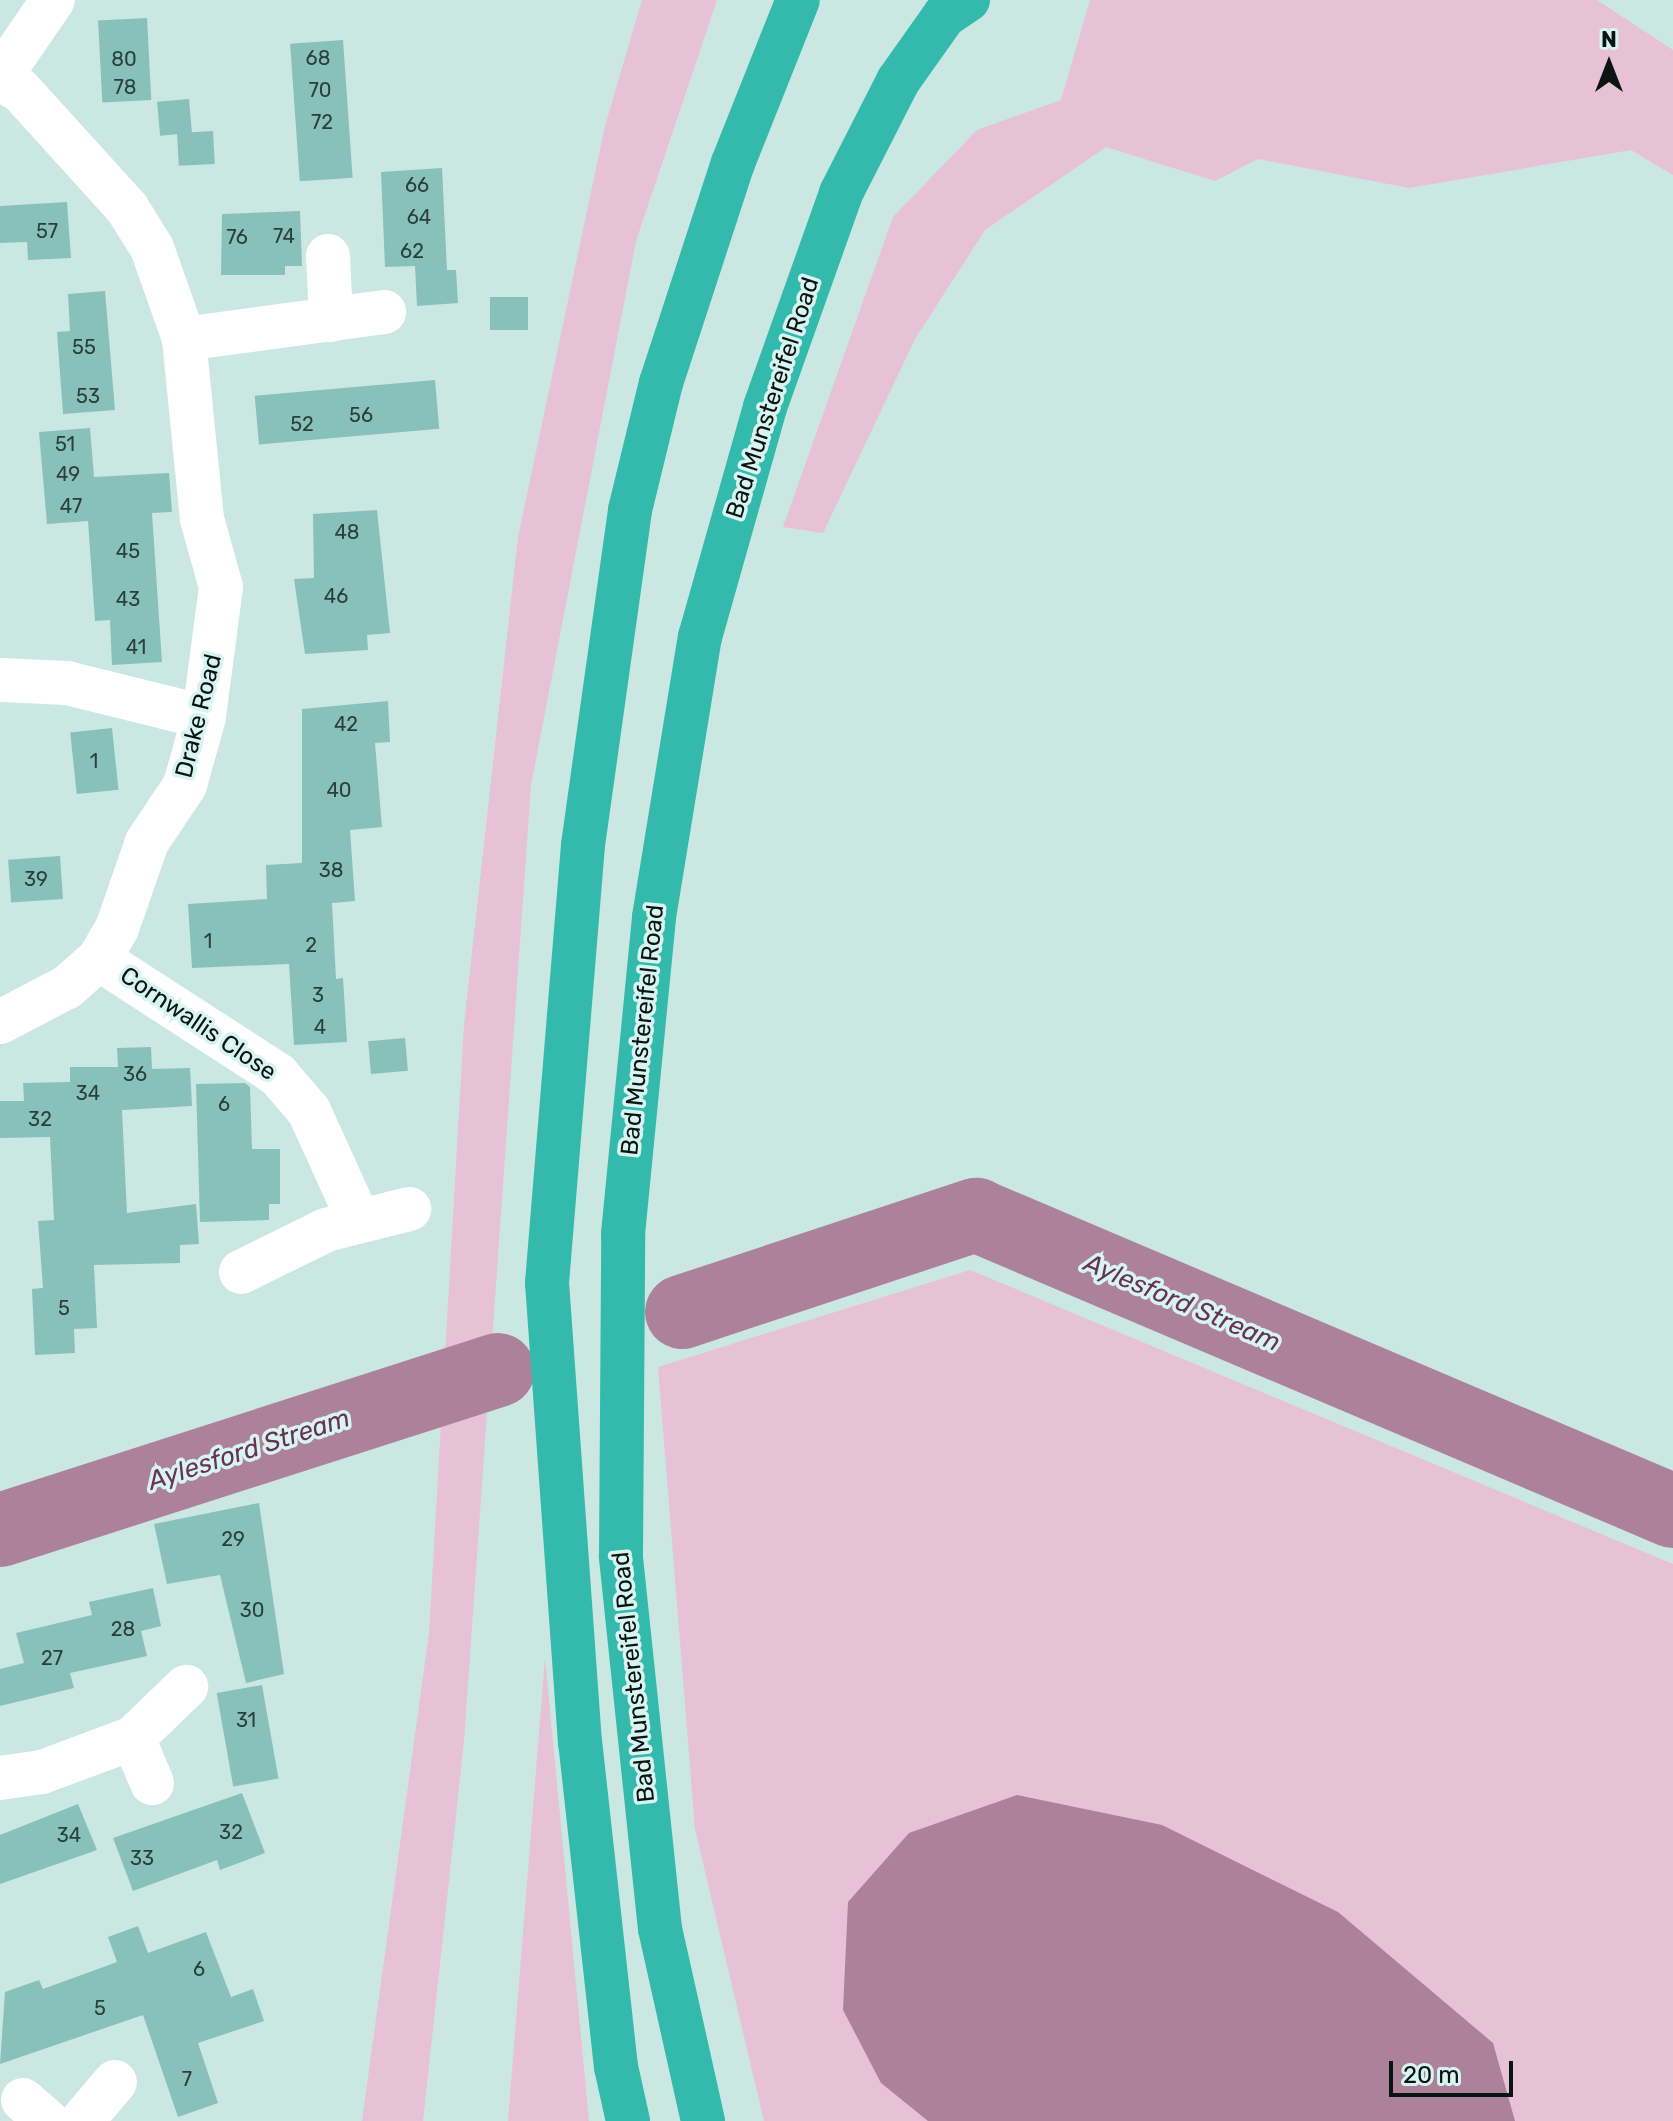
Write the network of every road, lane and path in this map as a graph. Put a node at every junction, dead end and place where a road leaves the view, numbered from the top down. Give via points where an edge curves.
1 (53, 0) edge
2 (798, 0) edge
3 (968, 0) edge
4 (0, 78) edge
5 (328, 256) dead end
6 (384, 312) dead end
7 (331, 320) junction
8 (184, 339) junction
9 (0, 680) edge
10 (204, 717) junction
11 (99, 959) junction
12 (0, 1022) edge
13 (409, 1209) dead end
14 (358, 1219) junction
15 (241, 1272) dead end
16 (186, 1687) dead end
17 (133, 1738) junction
18 (0, 1778) edge
19 (152, 1783) dead end
20 (616, 2067) junction
21 (115, 2082) dead end
22 (82, 2121) edge
23 (620, 2121) edge
24 (628, 2121) edge
25 (703, 2121) edge

1 - 4 street
2 - 20 highway via 733,163 661,383 628,524 583,845 547,1283 579,1728
3 - 25 highway, Bad Munstereifel Road via 944,16 898,81 841,193 765,407 700,637 654,917 623,1234 621,1556 660,1929
4 - 8 street, Drake Road via 20,90 127,208 157,260
5 - 7 street
6 - 7 street
7 - 8 street
8 - 10 street, Drake Road via 202,519 221,587
9 - 10 street via 67,683
10 - 11 street, Drake Road via 185,785 147,842 117,928
11 - 12 street, Drake Road via 32,1010
11 - 14 street, Cornwallis Close via 278,1075 309,1111
13 - 14 street
14 - 15 street
16 - 17 street
17 - 18 street via 42,1772
17 - 19 street
20 - 23 highway
20 - 24 highway
21 - 22 street

